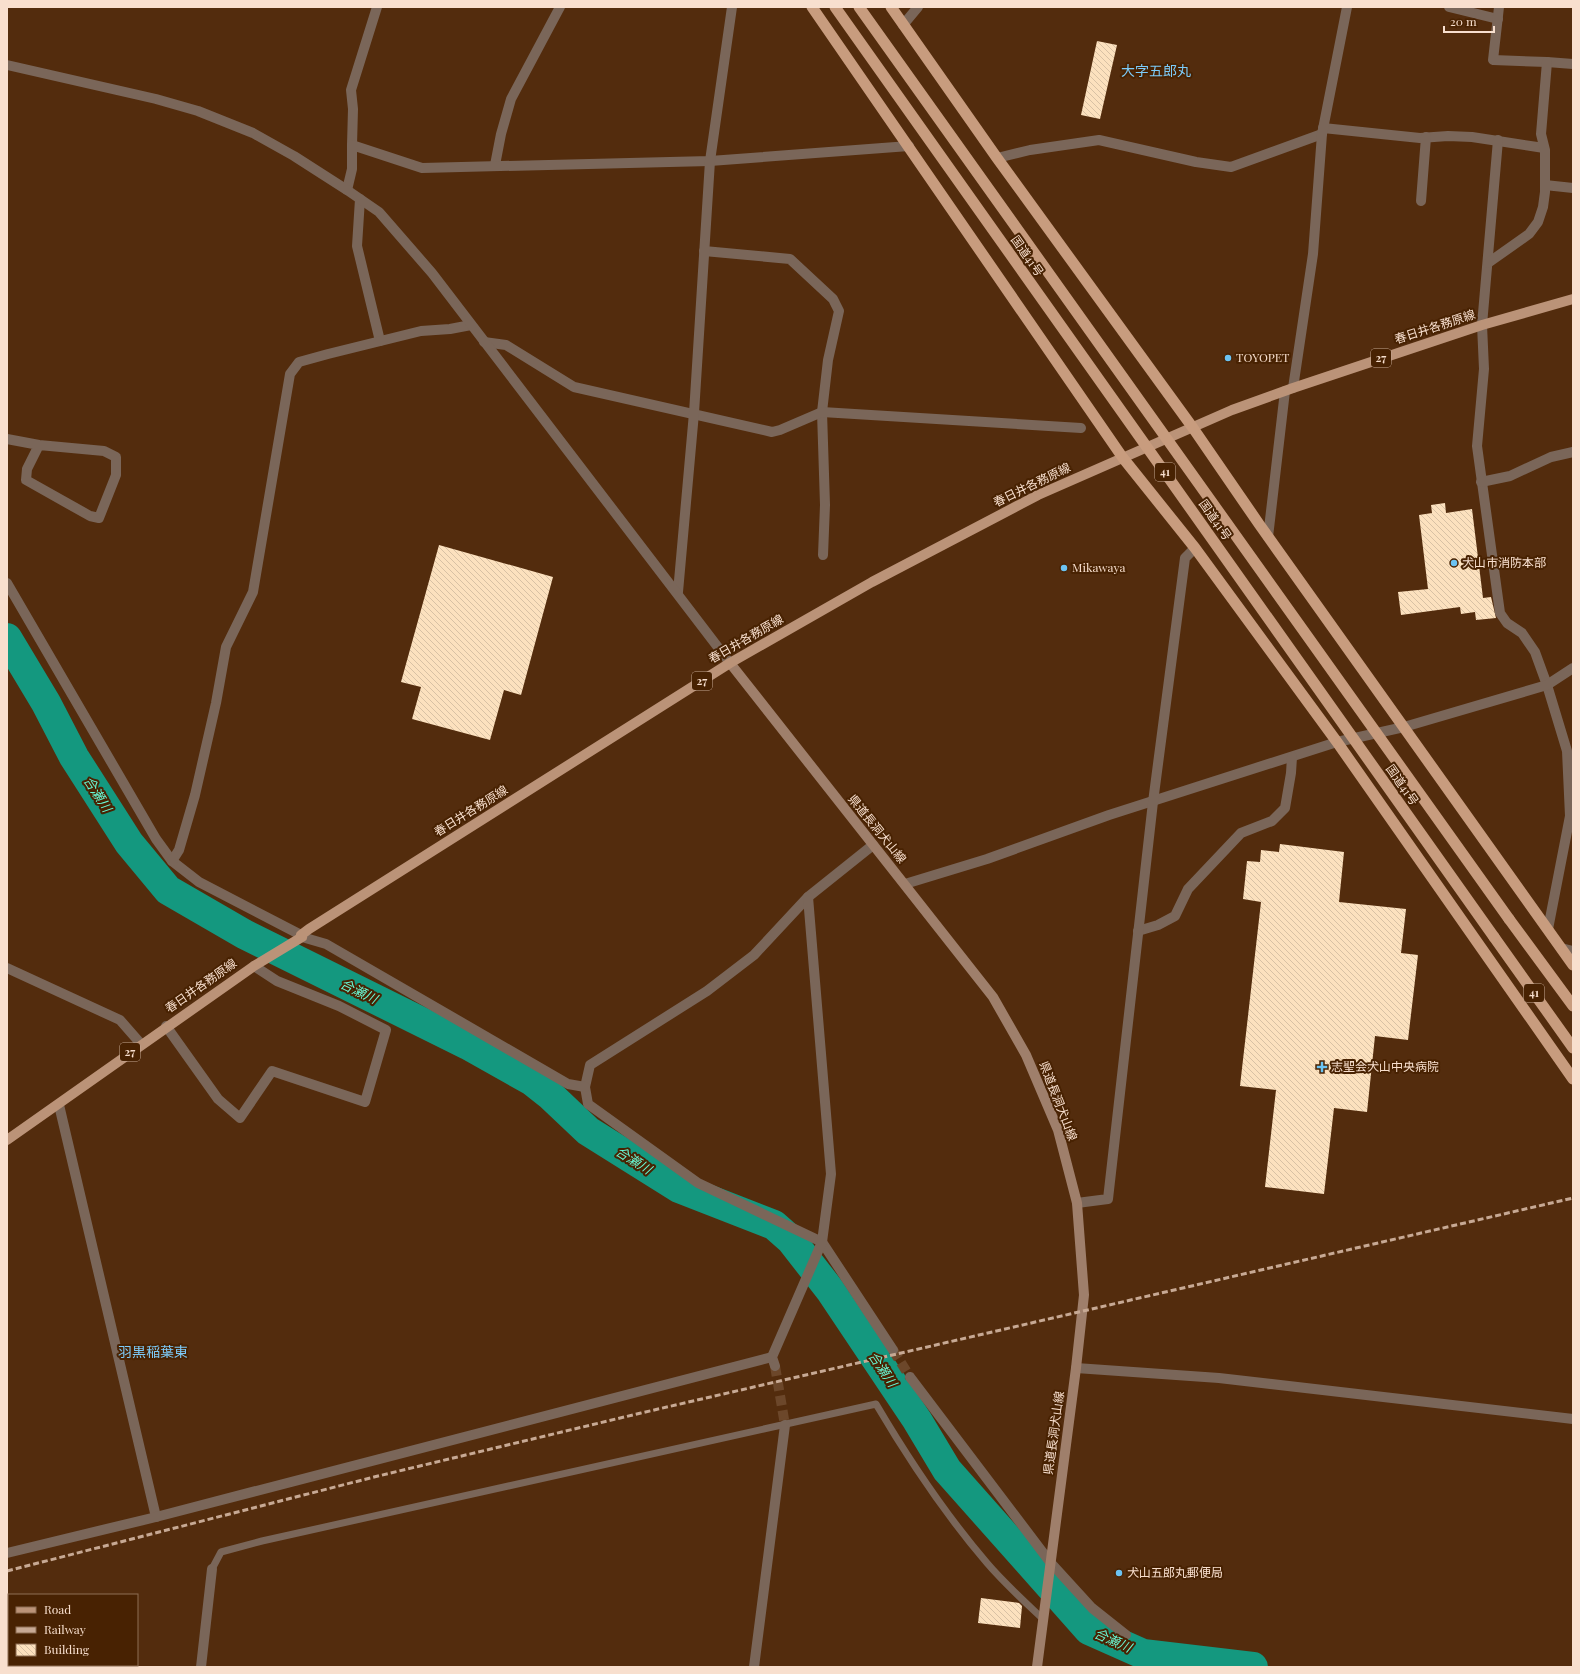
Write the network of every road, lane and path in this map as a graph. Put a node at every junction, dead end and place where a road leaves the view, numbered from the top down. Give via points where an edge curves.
1 (377, 7) edge
2 (560, 7) edge
3 (732, 7) edge
4 (812, 7) edge
5 (835, 7) edge
6 (859, 7) edge
7 (891, 7) edge
8 (918, 7) edge
9 (1347, 7) edge
10 (1449, 7) edge
11 (1499, 7) edge
12 (1498, 19) junction
13 (903, 25) junction
14 (1547, 62) junction
15 (1573, 64) edge
16 (7, 65) edge
17 (1323, 131) junction
18 (1426, 137) junction
19 (1498, 140) junction
20 (352, 145) junction
21 (909, 146) junction
22 (1544, 148) junction
23 (997, 158) junction
24 (710, 161) junction
25 (495, 166) junction
26 (1545, 185) junction
27 (1573, 188) edge
28 (347, 190) junction
29 (360, 198) junction
30 (1421, 201) dead end
31 (704, 251) junction
32 (1488, 263) junction
33 (1573, 299) edge
34 (471, 325) junction
35 (1482, 325) junction
36 (380, 341) junction
37 (484, 342) junction
38 (1289, 389) junction
39 (822, 412) junction
40 (694, 414) junction
41 (1081, 428) dead end
42 (1193, 428) junction
43 (7, 439) edge
44 (39, 445) junction
45 (1573, 452) edge
46 (1123, 458) junction
47 (1481, 482) junction
48 (1268, 537) junction
49 (1195, 548) junction
50 (823, 555) dead end
51 (7, 583) edge
52 (678, 592) junction
53 (730, 663) junction
54 (1573, 668) edge
55 (1547, 684) junction
56 (1404, 727) junction
57 (1337, 742) junction
58 (1292, 757) junction
59 (1571, 784) edge
60 (1153, 802) junction
61 (873, 845) junction
62 (172, 861) junction
63 (904, 884) junction
64 (808, 897) junction
65 (1548, 929) junction
66 (1138, 931) junction
67 (302, 936) junction
68 (1561, 948) junction
69 (1573, 951) edge
70 (1573, 965) edge
71 (254, 966) junction
72 (7, 968) edge
73 (1573, 1006) edge
74 (166, 1026) junction
75 (141, 1044) junction
76 (1573, 1048) edge
77 (1573, 1079) edge
78 (585, 1087) junction
79 (59, 1105) junction
80 (7, 1140) edge
81 (1077, 1203) junction
82 (822, 1242) junction
83 (893, 1350) tunnel mouth
84 (1076, 1368) junction
85 (910, 1377) tunnel mouth
86 (1573, 1419) edge
87 (785, 1424) junction
88 (156, 1517) junction
89 (7, 1553) edge
90 (1050, 1562) junction
91 (212, 1568) joint
92 (1043, 1619) junction
93 (1126, 1635) dead end
94 (201, 1667) edge
95 (754, 1667) edge
96 (1037, 1667) edge

1 - 20 street via 351,90
2 - 25 street via 510,99
3 - 24 street
4 - 21 highway
5 - 76 highway, 国道41号 / 41, bridge
6 - 73 highway, 国道41号 / 41, bridge
7 - 13 highway
8 - 13 street
9 - 17 street
10 - 12 street
11 - 12 street
12 - 14 street via 1494,60
13 - 23 highway
14 - 15 street
14 - 22 street via 1541,134
16 - 28 street via 198,111 253,133
17 - 18 street
17 - 23 street via 1231,167 1196,162 1099,140 1030,150
17 - 38 street via 1313,254
18 - 19 street
18 - 30 street
19 - 22 street
19 - 32 street
20 - 25 street via 422,168
20 - 28 street via 352,169
21 - 24 street
21 - 46 highway
22 - 26 street
23 - 42 highway
24 - 25 street
24 - 31 street
26 - 27 street
26 - 32 street via 1543,207 1534,228
28 - 29 street
29 - 34 street via 378,212 432,273
29 - 36 street via 357,246
31 - 39 street via 790,259 833,299 839,311 828,360
31 - 40 street
32 - 35 street
33 - 35 main road, 春日井各務原線 / 27
34 - 36 street via 421,330
34 - 37 street
35 - 38 main road, 春日井各務原線 / 27
35 - 47 street via 1484,369 1477,446
36 - 62 street via 299,362 290,374 253,592 226,647 195,794 179,850
37 - 40 street via 506,345 574,388
37 - 52 street
38 - 42 main road, 春日井各務原線 / 27
38 - 48 street
39 - 40 street via 772,432
39 - 41 street
39 - 50 street via 825,505
40 - 52 street
42 - 46 main road, 春日井各務原線 / 27
42 - 48 highway
43 - 44 street
44 - 44 street via 104,451 116,456 116,475 99,518 90,516 26,480 27,468
45 - 47 street via 1551,457 1510,476
46 - 49 highway
46 - 53 main road, 春日井各務原線 / 27 via 1038,495 879,578
47 - 55 street via 1500,613 1507,623 1522,633 1530,643
48 - 56 highway
49 - 57 highway
49 - 60 street via 1185,558
51 - 62 street via 156,839
52 - 53 street
53 - 61 main road, 県道長洞犬山線
53 - 67 main road, 春日井各務原線 / 27
54 - 55 street
55 - 56 street
55 - 59 street via 1567,751
56 - 57 street
56 - 65 highway
57 - 58 street
57 - 77 highway
58 - 60 street
58 - 66 street via 1285,808 1272,820 1241,833 1188,888 1175,916
59 - 65 street via 1570,816
60 - 63 street
60 - 66 street
61 - 63 main road, 県道長洞犬山線
61 - 64 street
62 - 67 street via 199,882
63 - 81 main road, 県道長洞犬山線 via 993,997 1026,1056 1058,1130
64 - 78 street via 754,955 707,991 590,1065
64 - 82 street via 830,1174
65 - 68 highway
66 - 81 street via 1108,1198
67 - 71 main road, 春日井各務原線 / 27
67 - 78 street via 326,944 568,1084
68 - 69 street
68 - 70 highway
71 - 74 main road, 春日井各務原線 / 27
71 - 74 street via 277,981 339,1006 386,1030 365,1102 272,1071 240,1118 218,1099
72 - 75 street via 120,1020
74 - 75 main road, 春日井各務原線 / 27
75 - 79 main road, 春日井各務原線 / 27
78 - 82 street via 588,1104 698,1183
79 - 80 main road, 春日井各務原線 / 27
79 - 88 street
81 - 84 main road, 県道長洞犬山線 via 1084,1295
82 - 83 street
82 - 88 street via 773,1361
84 - 86 street via 1218,1378
84 - 90 main road, 県道長洞犬山線
85 - 90 street
87 - 91 lane via 262,1541 221,1552
87 - 92 lane via 876,1404 904,1453 987,1564
87 - 95 street
88 - 89 street
90 - 92 main road, 県道長洞犬山線
90 - 93 street via 1092,1608
91 - 94 street
92 - 96 main road, 県道長洞犬山線

